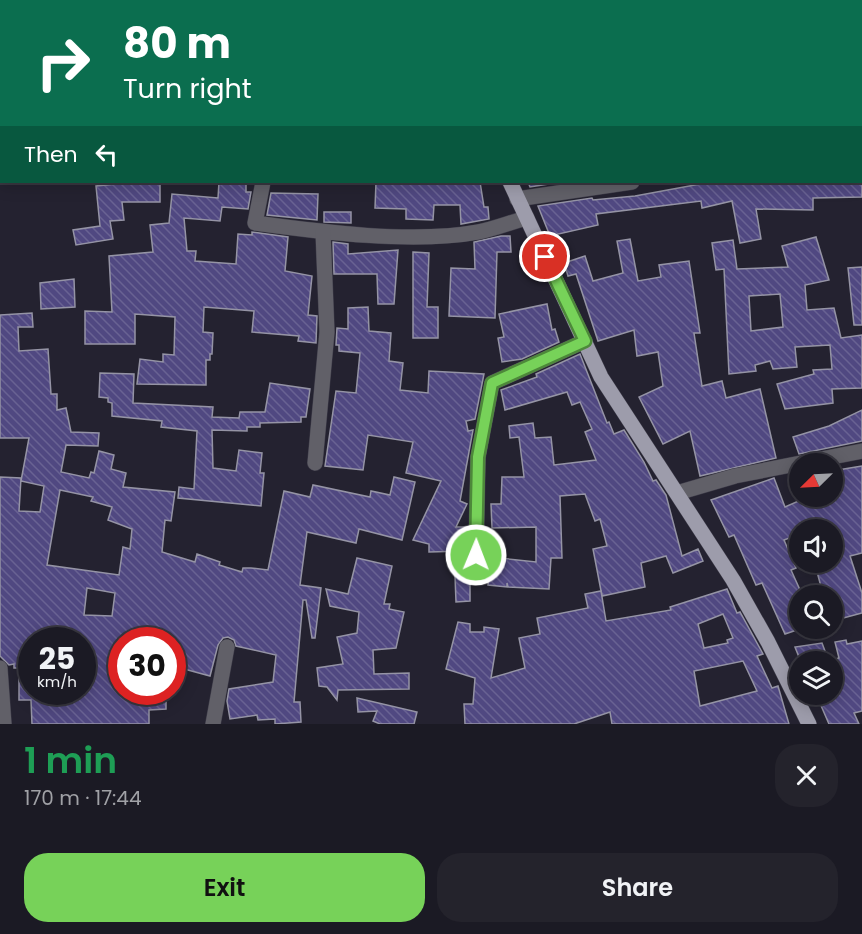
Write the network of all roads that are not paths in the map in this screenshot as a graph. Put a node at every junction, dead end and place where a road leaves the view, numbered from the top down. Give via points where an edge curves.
1 (263, 183) edge
2 (510, 183) edge
3 (625, 183) edge
4 (517, 199) junction
5 (526, 218) junction
6 (323, 232) junction
7 (585, 341) junction
8 (862, 451) edge
9 (315, 463) dead end
10 (677, 493) junction
11 (476, 555) dead end
12 (227, 647) dead end
13 (0, 668) edge
14 (4, 724) edge
15 (213, 724) edge
16 (809, 724) edge

1 - 6 street via 255,223
2 - 4 main road
3 - 4 street
4 - 5 main road
5 - 6 street via 477,232 426,236
5 - 7 main road
6 - 9 street via 327,332
7 - 10 main road via 602,377
7 - 11 street via 492,383 478,457
8 - 10 street via 735,476
10 - 16 main road via 768,642
12 - 15 street
13 - 14 street

